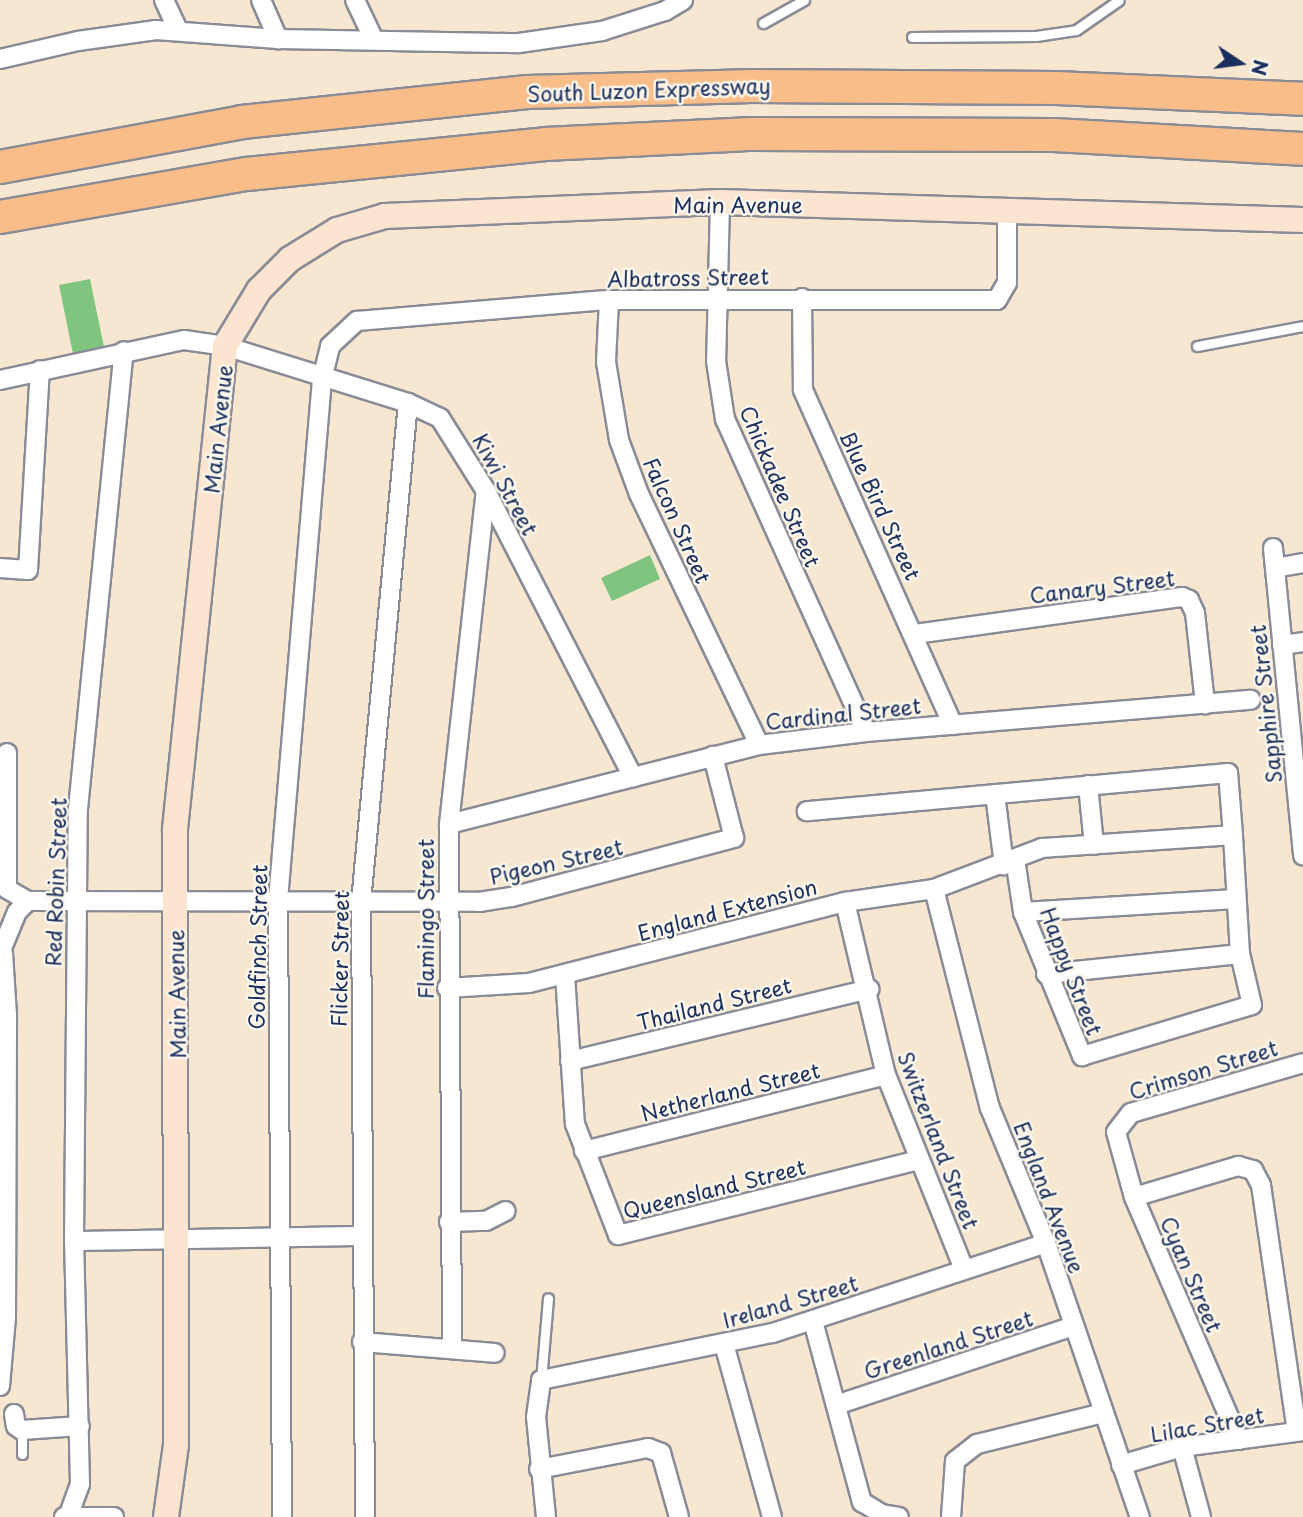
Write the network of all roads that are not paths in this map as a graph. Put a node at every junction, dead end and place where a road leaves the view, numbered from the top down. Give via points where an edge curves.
1 (164, 0) edge
2 (261, 0) edge
3 (355, 0) edge
4 (683, 0) edge
5 (1119, 0) edge
6 (798, 1) edge
7 (763, 23) dead end
8 (178, 30) junction
9 (912, 37) dead end
10 (278, 39) junction
11 (374, 40) junction
12 (0, 59) edge
13 (1303, 99) edge
14 (1303, 149) edge
15 (0, 167) edge
16 (720, 202) junction
17 (1007, 209) junction
18 (0, 217) edge
19 (1303, 220) edge
20 (717, 297) junction
21 (802, 298) junction
22 (609, 300) junction
23 (1303, 326) edge
24 (225, 346) junction
25 (1197, 346) dead end
26 (124, 351) junction
27 (40, 370) junction
28 (322, 379) junction
29 (0, 380) edge
30 (408, 403) junction
31 (486, 491) junction
32 (1273, 548) dead end
33 (1303, 563) edge
34 (0, 568) edge
35 (1275, 568) junction
36 (915, 634) junction
37 (1303, 642) edge
38 (1282, 645) junction
39 (1251, 700) dead end
40 (1205, 704) junction
41 (953, 724) junction
42 (866, 732) junction
43 (1297, 740) edge
44 (759, 745) junction
45 (6, 753) dead end
46 (713, 756) junction
47 (633, 777) junction
48 (1088, 785) junction
49 (995, 794) junction
50 (807, 811) dead end
51 (449, 824) junction
52 (1302, 831) edge
53 (1233, 835) junction
54 (1094, 845) junction
55 (1303, 856) edge
56 (1010, 862) junction
57 (934, 889) junction
58 (1236, 899) junction
59 (175, 900) junction
60 (278, 900) junction
61 (28, 901) junction
62 (75, 901) junction
63 (360, 901) junction
64 (447, 902) junction
65 (845, 902) junction
66 (1023, 912) junction
67 (1, 953) edge
68 (1240, 954) junction
69 (1046, 974) junction
70 (565, 975) junction
71 (447, 988) junction
72 (869, 989) junction
73 (4, 1015) edge
74 (570, 1061) junction
75 (1303, 1063) edge
76 (886, 1075) junction
77 (3, 1077) edge
78 (1118, 1124) joint
79 (3, 1131) edge
80 (584, 1151) junction
81 (919, 1160) junction
82 (3, 1191) edge
83 (1134, 1197) junction
84 (506, 1211) dead end
85 (449, 1222) junction
86 (362, 1236) junction
87 (280, 1238) junction
88 (178, 1240) junction
89 (74, 1241) junction
90 (1046, 1243) junction
91 (3, 1247) edge
92 (964, 1269) junction
93 (548, 1298) dead end
94 (3, 1317) edge
95 (813, 1321) junction
96 (1074, 1326) junction
97 (362, 1342) junction
98 (724, 1344) junction
99 (452, 1349) junction
100 (495, 1353) dead end
101 (541, 1380) junction
102 (0, 1386) edge
103 (836, 1405) junction
104 (1103, 1413) junction
105 (18, 1422) joint
106 (80, 1426) junction
107 (1300, 1431) edge
108 (1239, 1440) junction
109 (1182, 1447) junction
110 (22, 1454) dead end
111 (1121, 1465) junction
112 (538, 1469) junction
113 (1135, 1515) edge
114 (67, 1517) edge
115 (114, 1517) edge
116 (166, 1517) edge
117 (282, 1517) edge
118 (365, 1517) edge
119 (547, 1517) edge
120 (679, 1517) edge
121 (772, 1517) edge
122 (899, 1517) edge
123 (951, 1517) edge
124 (1201, 1517) edge

1 - 8 street
2 - 10 street
3 - 11 street
4 - 11 street via 665,11 602,31 519,43
5 - 9 lane via 1076,30 1036,36
6 - 7 lane
8 - 10 street
8 - 12 street via 78,41
10 - 11 street
13 - 15 highway, South Luzon Expressway via 1056,88 752,86 527,92 242,122
14 - 18 highway via 1054,135 752,134 544,144 247,174
16 - 17 street, Main Avenue
16 - 20 street, Chickadee Street
16 - 24 street, Main Avenue via 385,216 337,230 290,259
17 - 19 street, Main Avenue
17 - 21 street, Albatross Street via 1007,283 997,300
20 - 21 street, Albatross Street
20 - 22 street, Albatross Street
20 - 42 street, Chickadee Street via 716,361 725,419
21 - 36 street, Blue Bird Street via 803,390
22 - 28 street, Albatross Street via 357,321 330,346
22 - 44 street, Falcon Street via 606,362 619,440 639,494
23 - 25 lane
24 - 26 street via 184,340
24 - 28 street, Kiwi Street
24 - 59 street, Main Avenue via 176,829
26 - 27 street
26 - 62 street, Red Robin Street via 78,809
27 - 29 street
27 - 34 street via 28,570
28 - 30 street, Kiwi Street
28 - 60 street, Goldfinch Street
30 - 31 street, Kiwi Street via 440,418
30 - 63 street, Flicker Street
31 - 47 street, Kiwi Street
31 - 51 street, Flamingo Street
32 - 35 street, Sapphire Street
33 - 35 street
35 - 38 street, Sapphire Street
36 - 40 street, Canary Street via 1182,597 1189,600 1195,613
36 - 41 street, Blue Bird Street
37 - 38 street
38 - 43 street, Sapphire Street
39 - 40 street, Cardinal Street
40 - 41 street, Cardinal Street
41 - 42 street, Cardinal Street
42 - 44 street, Cardinal Street
43 - 52 street, Sapphire Street
44 - 46 street, Cardinal Street
45 - 61 street via 7,889
46 - 47 street, Cardinal Street
46 - 64 street, Pigeon Street via 734,838 512,897
47 - 51 street, Cardinal Street
48 - 49 street
48 - 53 street via 1228,773
48 - 54 street
49 - 50 street
49 - 56 street, Happy Street
51 - 64 street, Flamingo Street
52 - 55 street, Sapphire Street
53 - 54 street, England Extension
53 - 58 street
54 - 56 street, England Extension via 1042,848
56 - 57 street, England Extension
56 - 66 street, Happy Street
57 - 65 street, England Extension
57 - 90 street, England Avenue via 990,1108
58 - 66 street
58 - 68 street
59 - 60 street, Pigeon Street
59 - 62 street, Pigeon Street
59 - 88 street, Main Avenue
60 - 63 street, Pigeon Street
60 - 87 street, Goldfinch Street
61 - 62 street, Pigeon Street
61 - 67 street via 17,912
62 - 89 street, Red Robin Street
63 - 64 street, Pigeon Street
63 - 86 street, Flicker Street
64 - 71 street, Flamingo Street
65 - 70 street, England Extension
65 - 72 street, Switzerland Street
66 - 69 street, Happy Street
67 - 73 street
68 - 69 street
68 - 69 street, Happy Street via 1252,1005 1082,1056
70 - 71 street, England Extension via 517,985
70 - 74 street, Queensland Street
71 - 85 street, Flamingo Street
72 - 74 street, Thailand Street
72 - 76 street, Switzerland Street
73 - 77 street
74 - 80 street, Queensland Street via 575,1124
75 - 78 street, Crimson Street via 1131,1113
76 - 80 street, Netherland Street
76 - 81 street, Switzerland Street
77 - 79 street
78 - 83 street, Cyan Street via 1116,1140
79 - 82 street
80 - 81 street, Queensland Street via 618,1235
81 - 92 street, Switzerland Street
82 - 91 street
83 - 107 street via 1238,1166 1253,1170 1261,1185
83 - 108 street, Cyan Street
84 - 85 street via 486,1221
85 - 99 street, Flamingo Street
86 - 87 street
86 - 97 street, Flicker Street
87 - 88 street
87 - 117 street, Goldfinch Street
88 - 89 street
88 - 116 street, Main Avenue via 176,1445
89 - 106 street, Red Robin Street
90 - 92 street, Ireland Street
90 - 96 street, England Avenue
91 - 94 street
92 - 95 street, Ireland Street
93 - 101 lane
94 - 102 street
95 - 98 street, Ireland Street
95 - 103 street
96 - 103 street, Greenland Street
96 - 104 street, England Avenue
97 - 99 street
97 - 118 street, Flicker Street
98 - 101 street, Ireland Street
98 - 121 street
99 - 100 street
101 - 112 street via 536,1418
103 - 122 street via 862,1502 882,1514
104 - 111 street, England Avenue
104 - 123 street via 977,1444 955,1461
105 - 106 street
105 - 110 lane
106 - 114 street, Red Robin Street via 80,1484
107 - 108 street, Lilac Street
108 - 109 street, Lilac Street
109 - 111 street, Lilac Street
109 - 124 street
111 - 113 street, England Avenue
112 - 119 street
112 - 120 street via 648,1448 661,1453
114 - 115 street

